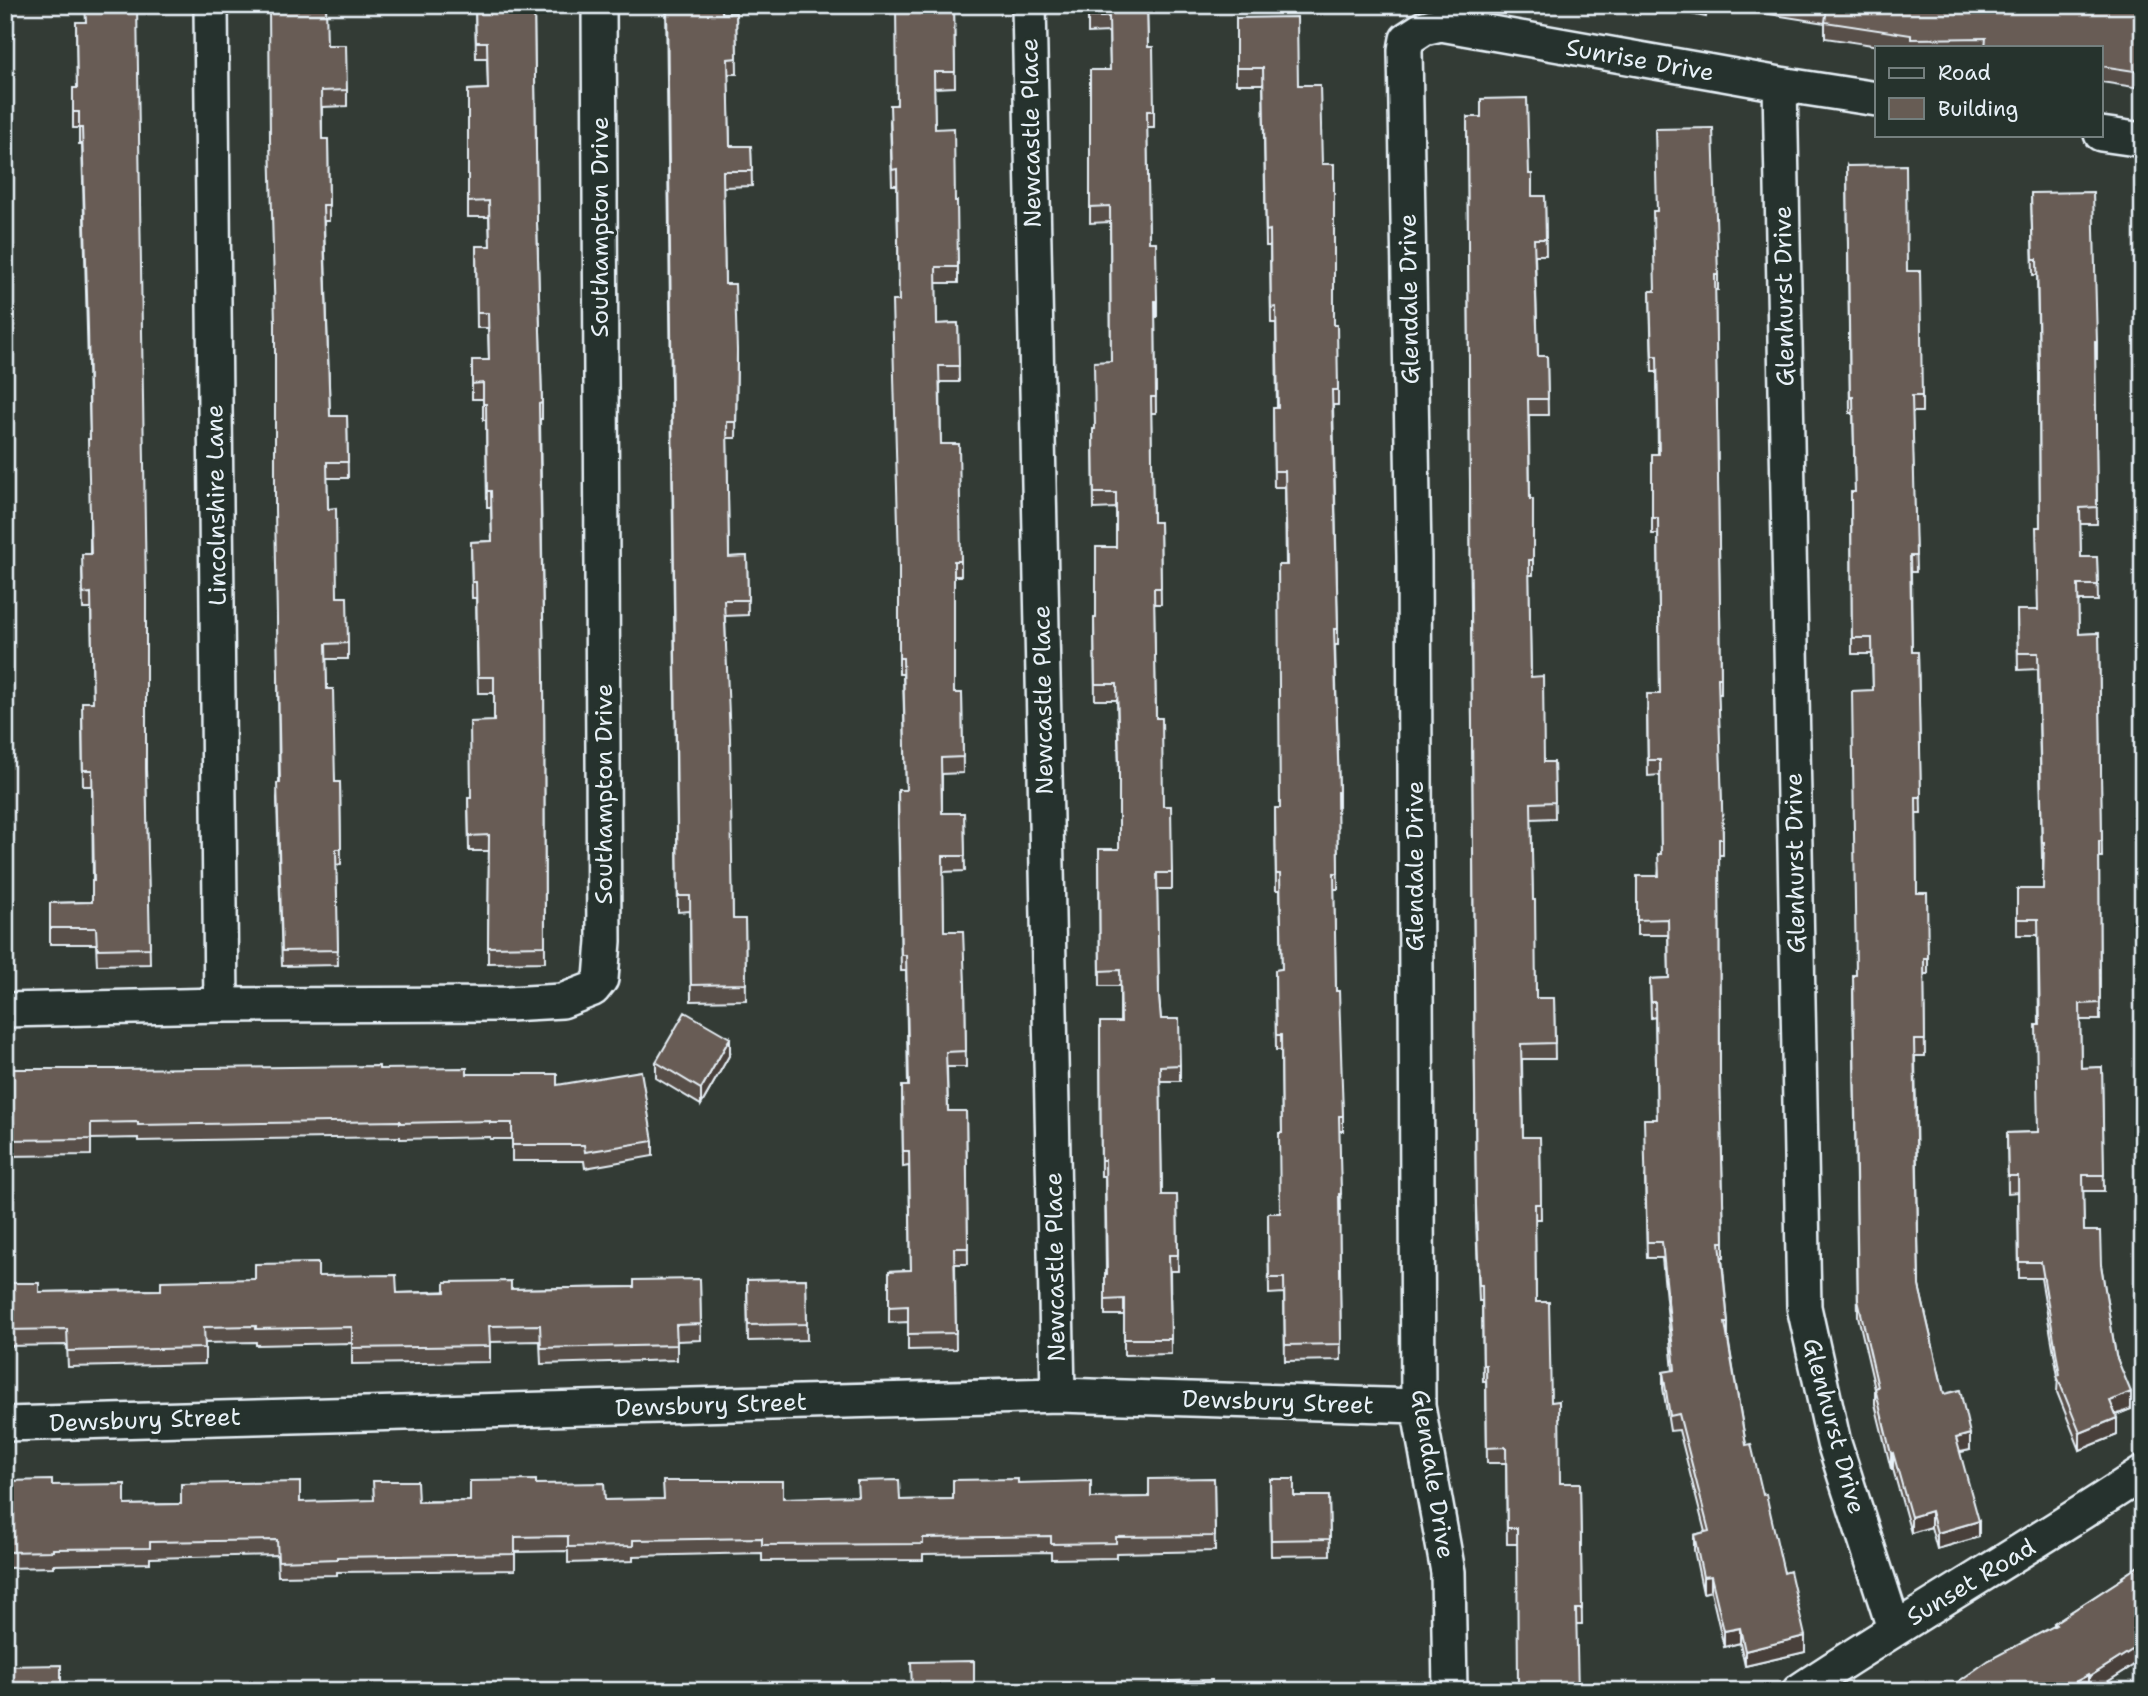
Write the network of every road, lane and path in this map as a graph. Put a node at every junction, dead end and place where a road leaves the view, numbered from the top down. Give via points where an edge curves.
1 (211, 5) edge
2 (599, 5) edge
3 (1029, 5) edge
4 (1408, 39) joint
5 (1780, 85) junction
6 (1875, 99) edge
7 (2102, 134) edge
8 (2143, 140) edge
9 (221, 1005) junction
10 (5, 1010) edge
11 (1058, 1395) junction
12 (1418, 1406) junction
13 (5, 1424) edge
14 (2143, 1474) edge
15 (1894, 1628) junction
16 (1450, 1691) edge
17 (1799, 1691) edge

1 - 9 street, Lincolnshire Lane
2 - 9 street, Southampton Drive via 601,979 593,989 562,1001
3 - 11 street, Newcastle Place
4 - 5 street, Sunrise Drive via 1441,24
4 - 12 street, Glendale Drive
5 - 6 street, Sunrise Drive
5 - 15 street, Glenhurst Drive via 1804,1307 1834,1443
7 - 8 street
9 - 10 street, Southampton Drive
11 - 12 street, Dewsbury Street
11 - 13 street, Dewsbury Street
12 - 16 street, Glendale Drive via 1448,1572
14 - 15 street, Sunset Road
15 - 17 street, Sunset Road

